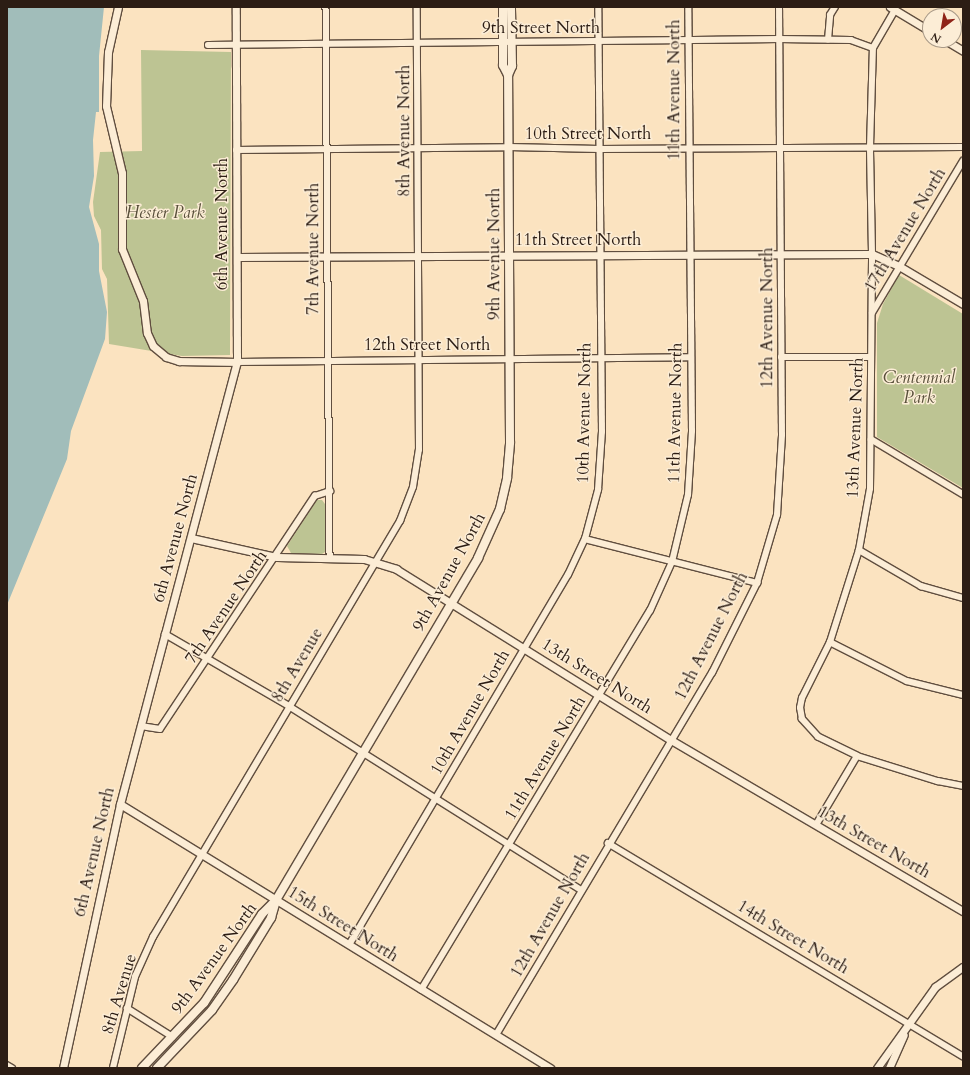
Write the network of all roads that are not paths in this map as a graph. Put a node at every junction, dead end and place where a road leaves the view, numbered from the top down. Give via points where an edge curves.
1 (118, 7) edge
2 (236, 7) edge
3 (326, 7) edge
4 (417, 7) edge
5 (504, 7) edge
6 (511, 7) edge
7 (598, 7) edge
8 (688, 7) edge
9 (779, 7) edge
10 (835, 7) edge
11 (893, 9) edge
12 (922, 26) edge
13 (779, 39) junction
14 (688, 40) junction
15 (828, 40) junction
16 (507, 41) junction
17 (598, 42) junction
18 (236, 43) junction
19 (326, 43) junction
20 (418, 43) junction
21 (208, 45) dead end
22 (873, 48) junction
23 (509, 147) junction
24 (780, 147) junction
25 (870, 147) junction
26 (963, 147) edge
27 (418, 148) junction
28 (688, 148) junction
29 (327, 149) junction
30 (599, 149) junction
31 (236, 150) junction
32 (963, 161) edge
33 (780, 254) junction
34 (872, 254) junction
35 (418, 255) junction
36 (509, 255) junction
37 (599, 255) junction
38 (690, 255) junction
39 (327, 256) junction
40 (237, 257) junction
41 (899, 266) junction
42 (963, 304) edge
43 (871, 314) junction
44 (690, 357) junction
45 (781, 357) junction
46 (871, 357) junction
47 (329, 360) junction
48 (599, 360) junction
49 (418, 361) junction
50 (510, 361) junction
51 (237, 362) junction
52 (871, 439) junction
53 (330, 490) junction
54 (963, 494) edge
55 (191, 538) junction
56 (585, 539) junction
57 (859, 550) junction
58 (277, 557) junction
59 (330, 558) junction
60 (376, 561) junction
61 (672, 562) junction
62 (757, 583) junction
63 (963, 598) edge
64 (452, 602) junction
65 (165, 634) junction
66 (830, 642) junction
67 (523, 647) junction
68 (207, 658) junction
69 (963, 695) edge
70 (598, 696) junction
71 (289, 706) junction
72 (141, 726) junction
73 (671, 740) junction
74 (363, 753) junction
75 (857, 756) junction
76 (963, 786) edge
77 (436, 799) junction
78 (120, 804) junction
79 (816, 825) junction
80 (608, 843) junction
81 (508, 845) junction
82 (203, 854) junction
83 (581, 890) junction
84 (276, 900) junction
85 (963, 911) edge
86 (349, 945) junction
87 (963, 967) edge
88 (422, 990) junction
89 (127, 1008) junction
90 (910, 1022) junction
91 (496, 1036) junction
92 (173, 1037) junction
93 (963, 1056) edge
94 (7, 1065) edge
95 (12, 1068) edge
96 (63, 1068) edge
97 (113, 1068) edge
98 (142, 1068) edge
99 (157, 1068) edge
100 (550, 1068) edge
101 (877, 1068) edge
102 (889, 1068) edge

1 - 51 street, 12th Street North via 108,52 106,106 122,173 122,249 143,301 147,333 153,346 166,357 190,363
2 - 18 street, 6th Avenue North
3 - 19 street, 7th Avenue North
4 - 20 street, 8th Avenue North
5 - 16 main road, 9th Avenue North
6 - 16 main road, 9th Avenue North
7 - 17 street, 10th Avenue North
8 - 14 street, 11th Avenue North
9 - 13 street, 12th Avenue North
10 - 15 street via 830,15
11 - 12 street
11 - 22 street
13 - 14 street, 9th Street North
13 - 15 street, 9th Street North
13 - 24 street, 12th Avenue North
14 - 17 street, 9th Street North
14 - 28 street, 11th Avenue North
15 - 22 street, 9th Street North via 852,40
16 - 17 street, 9th Street North
16 - 20 street, 9th Street North
16 - 23 main road, 9th Avenue North via 503,65 508,76
17 - 30 street, 10th Avenue North
18 - 19 street, 9th Street North
18 - 21 street, 9th Street North
18 - 31 street, 6th Avenue North
19 - 20 street, 9th Street North
19 - 29 street, 7th Avenue North
20 - 27 street, 8th Avenue North
22 - 25 street, 13th Avenue North
23 - 27 street, 10th Street North
23 - 30 street, 10th Street North
23 - 36 main road, 9th Avenue North
24 - 25 street, 10th Street North
24 - 28 street, 10th Street North
24 - 33 street, 12th Avenue North
25 - 26 street, 10th Street North
25 - 34 street, 13th Avenue North
27 - 29 street, 10th Street North
27 - 35 street, 8th Avenue North
28 - 30 street, 10th Street North
28 - 38 street, 11th Avenue North
29 - 31 street, 10th Street North
29 - 39 street, 7th Avenue North
30 - 37 street, 10th Avenue North
31 - 40 street, 6th Avenue North
32 - 41 street, 17th Avenue North
33 - 34 street, 11th Street North
33 - 38 street, 11th Street North
33 - 45 street, 12th Avenue North
34 - 41 street
34 - 43 street, 13th Avenue North
35 - 36 street, 11th Street North
35 - 39 street, 11th Street North
35 - 49 street, 8th Avenue
36 - 37 street, 11th Street North
36 - 50 main road, 9th Avenue North
37 - 38 street, 11th Street North
37 - 48 street, 10th Avenue North
38 - 44 street, 11th Avenue North
39 - 40 street, 11th Street North
39 - 47 street, 7th Avenue North
40 - 51 street, 6th Avenue North
41 - 42 street
41 - 43 street, 17th Avenue North
43 - 46 street, 13th Avenue North
44 - 48 street, 12th Street North
44 - 61 street, 11th Avenue North via 692,432 688,495
45 - 46 street
45 - 62 street, 12th Avenue North via 782,435 777,515
46 - 52 street, 13th Avenue North
47 - 49 street, 12th Street North
47 - 51 street, 12th Street North
47 - 53 street, 7th Avenue North
48 - 50 street, 12th Street North
48 - 56 street, 10th Avenue North via 602,432 598,490
49 - 50 street, 12th Street North
49 - 60 street, 8th Avenue via 419,450 413,487 400,521
50 - 64 main road, 9th Avenue North via 510,442 505,492 487,542
51 - 55 street, 6th Avenue North
52 - 54 street
52 - 57 street, 13th Avenue North via 870,489
53 - 58 street, 7th Avenue North via 315,496
53 - 59 street, 7th Avenue North
55 - 58 street, 13th Street North
55 - 65 street, 6th Avenue North
56 - 61 street
56 - 67 street, 10th Avenue North via 568,575
57 - 63 street via 921,586
57 - 66 street, 13th Avenue North
58 - 59 street, 13th Street North
58 - 68 street, 7th Avenue North
59 - 60 street, 13th Street North
60 - 64 street, 13th Street North via 396,568
60 - 71 street, 8th Avenue
61 - 62 street
61 - 70 street, 11th Avenue North via 650,611
62 - 73 street, 12th Avenue North via 712,673
64 - 67 street, 13th Street North
64 - 74 main road, 9th Avenue North
65 - 68 street
65 - 72 street, 6th Avenue North
66 - 69 street via 907,682
66 - 75 street, 13th Avenue North via 802,698 802,719 818,737
67 - 70 street, 13th Street North
67 - 77 street, 10th Avenue North
68 - 71 street
68 - 72 street, 7th Avenue North via 160,729
70 - 73 street, 13th Street North
70 - 81 street, 11th Avenue North
71 - 74 street
71 - 82 street, 8th Avenue
72 - 78 street, 6th Avenue North
73 - 79 street, 13th Street North
73 - 80 street, 12th Avenue North
74 - 77 street
74 - 84 main road, 9th Avenue North
75 - 76 street, 13th Avenue North
75 - 79 street
77 - 81 street
77 - 86 street, 10th Avenue North
78 - 82 street, 15th Street North
78 - 96 street, 6th Avenue North
79 - 85 street, 13th Street North
80 - 83 street, 12th Avenue North
80 - 90 street, 14th Street North
81 - 83 street
81 - 88 street, 11th Avenue North
82 - 84 street, 15th Street North
82 - 89 street, 8th Avenue via 153,937 135,977
83 - 91 street, 12th Avenue North
84 - 86 street, 15th Street North
84 - 92 main road, 9th Avenue North via 262,914 204,1003
84 - 99 main road, 9th Avenue North via 270,918 212,1010
86 - 88 street, 15th Street North
87 - 90 street via 935,987
88 - 91 street, 15th Street North
89 - 92 street
89 - 97 street, 8th Avenue
90 - 93 street, 14th Street North
90 - 101 street
90 - 102 street
91 - 100 street, 15th Street North
92 - 98 main road, 9th Avenue North
94 - 95 street

